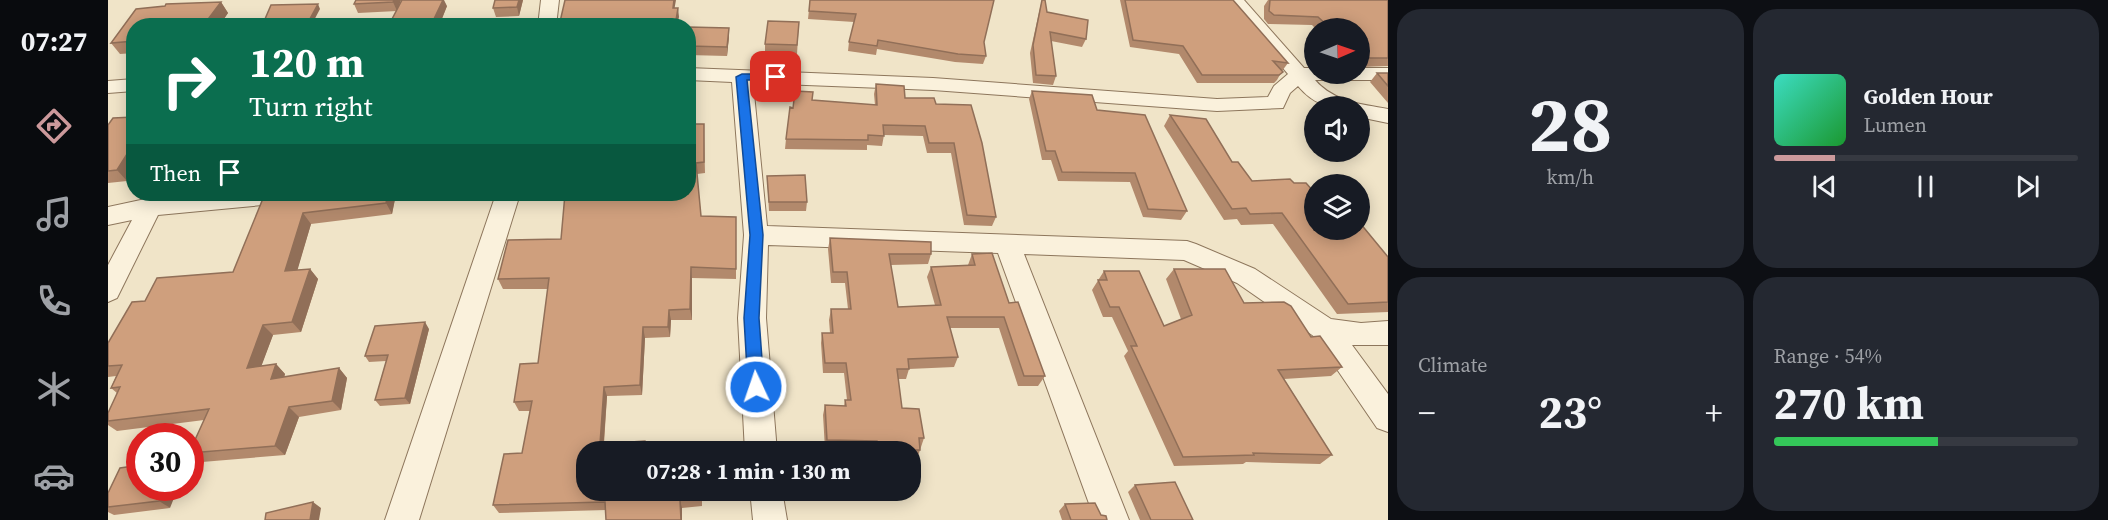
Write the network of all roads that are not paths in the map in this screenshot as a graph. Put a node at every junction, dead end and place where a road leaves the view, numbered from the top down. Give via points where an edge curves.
1 (550, 0) edge
2 (1234, 0) edge
3 (548, 18) edge
4 (696, 74) edge
5 (1299, 74) junction
6 (1388, 74) edge
7 (742, 77) junction
8 (126, 86) edge
9 (108, 87) edge
10 (1322, 96) edge
11 (1370, 112) edge
12 (1388, 116) edge
13 (216, 201) edge
14 (506, 201) edge
15 (150, 207) junction
16 (108, 216) edge
17 (756, 235) junction
18 (1007, 243) junction
19 (108, 291) edge
20 (1325, 329) junction
21 (1388, 333) edge
22 (1388, 418) edge
23 (760, 441) edge
24 (767, 501) edge
25 (402, 520) edge
26 (770, 520) edge
27 (1112, 520) edge

1 - 3 street
2 - 5 street
4 - 7 street
5 - 6 street
5 - 7 street via 1281,90 1276,103 1217,105 933,84
5 - 10 street
7 - 17 street
8 - 9 street
11 - 12 street
13 - 15 street
14 - 25 street
15 - 16 street
15 - 19 street
17 - 18 street
17 - 23 street via 752,318
18 - 20 street via 1187,251 1246,276
18 - 27 street
20 - 21 street via 1360,335
20 - 22 street
24 - 26 street

